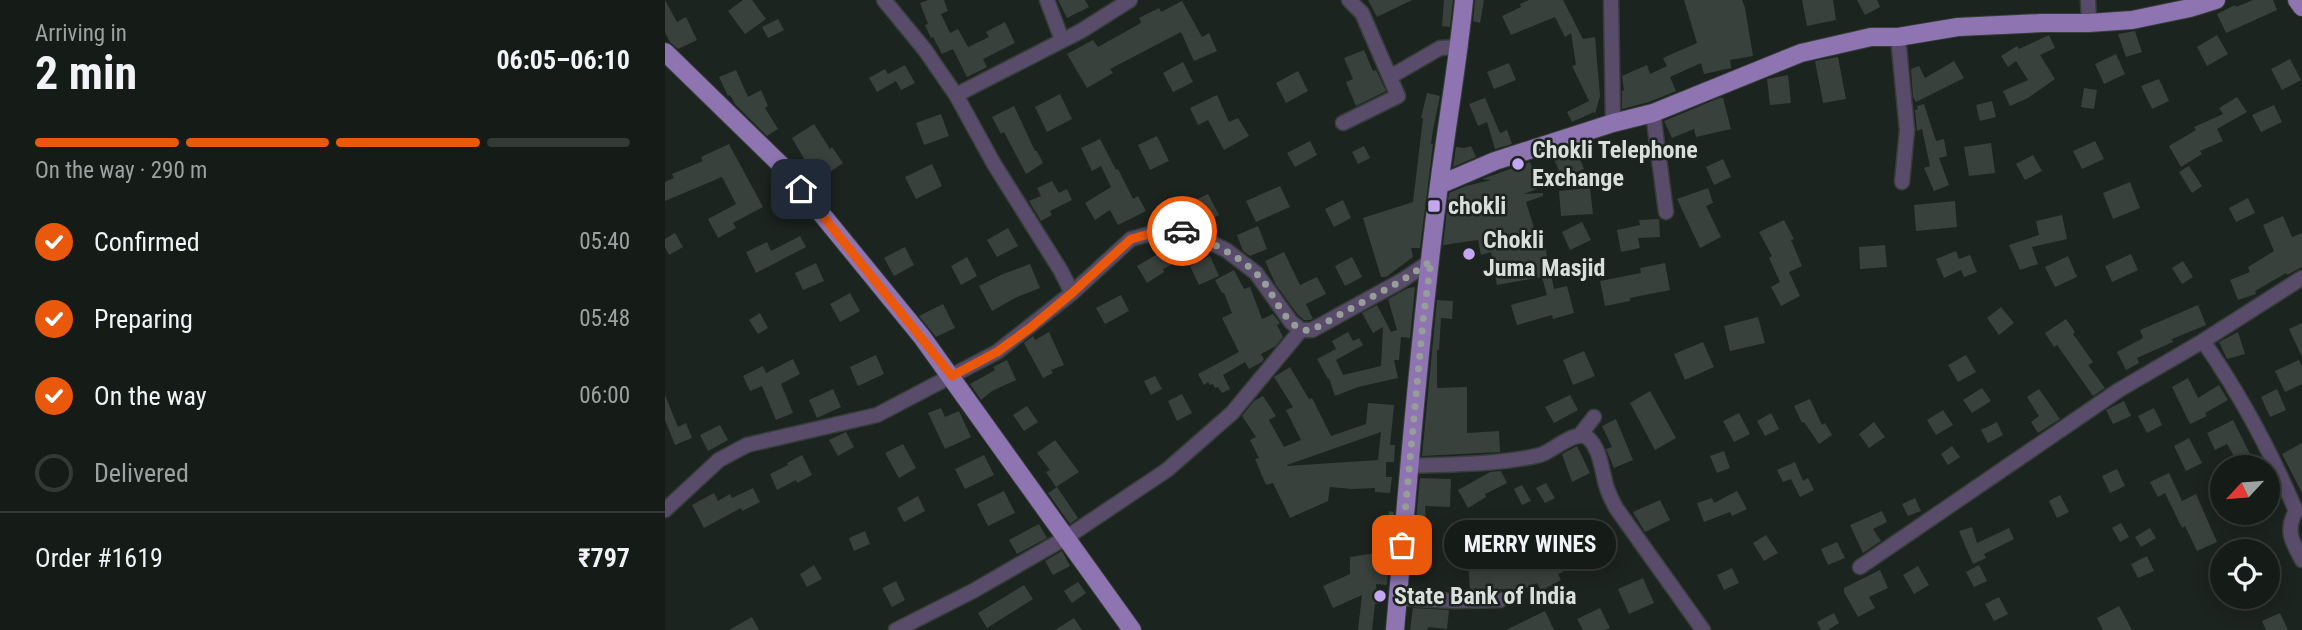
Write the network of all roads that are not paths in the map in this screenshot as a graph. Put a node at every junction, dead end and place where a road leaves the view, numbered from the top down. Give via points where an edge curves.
1 (884, 0) edge
2 (1047, 0) edge
3 (1130, 0) edge
4 (1349, 0) edge
5 (1464, 0) edge
6 (1611, 0) edge
7 (2088, 0) edge
8 (2217, 0) edge
9 (2088, 23) junction
10 (1898, 37) junction
11 (1062, 40) junction
12 (1460, 47) junction
13 (665, 52) edge
14 (1390, 77) junction
15 (956, 95) junction
16 (1653, 113) junction
17 (1343, 123) dead end
18 (1613, 123) junction
19 (1902, 182) dead end
20 (1439, 185) junction
21 (1666, 212) dead end
22 (1431, 261) junction
23 (2302, 278) edge
24 (1072, 293) junction
25 (1301, 330) junction
26 (2203, 341) junction
27 (952, 376) junction
28 (1594, 417) dead end
29 (1580, 435) junction
30 (1410, 466) junction
31 (665, 510) edge
32 (1067, 537) junction
33 (2302, 560) edge
34 (1860, 567) dead end
35 (1398, 598) junction
36 (1500, 600) dead end
37 (896, 630) edge
38 (1132, 630) edge
39 (1395, 630) edge
40 (1703, 630) edge

1 - 15 street
2 - 11 street
3 - 11 street
4 - 14 street via 1362,13
5 - 12 main road
6 - 18 street
7 - 9 street
8 - 9 main road via 2132,20
9 - 10 main road via 1958,27
10 - 16 main road via 1871,37 1801,53
10 - 19 street via 1907,130
11 - 15 street
12 - 14 street via 1440,48
12 - 20 main road
13 - 27 main road via 784,168
14 - 17 street via 1398,96
15 - 24 street
16 - 18 main road
16 - 21 street
18 - 20 main road via 1495,161
20 - 22 main road
22 - 25 street via 1312,330
22 - 30 main road
23 - 26 street
24 - 25 street via 1131,239 1186,231 1226,250 1257,273
24 - 27 street via 997,352
25 - 32 street via 1232,413 1167,470
26 - 33 street via 2233,384 2282,478 2296,511 2290,532
26 - 34 street via 2119,390
27 - 31 street via 877,415 747,445 719,460
27 - 32 main road
28 - 29 street
29 - 30 street via 1543,454 1516,459
29 - 40 street via 1588,438 1601,460 1616,508
30 - 35 main road
32 - 37 street
32 - 38 main road
35 - 36 street
35 - 39 main road

